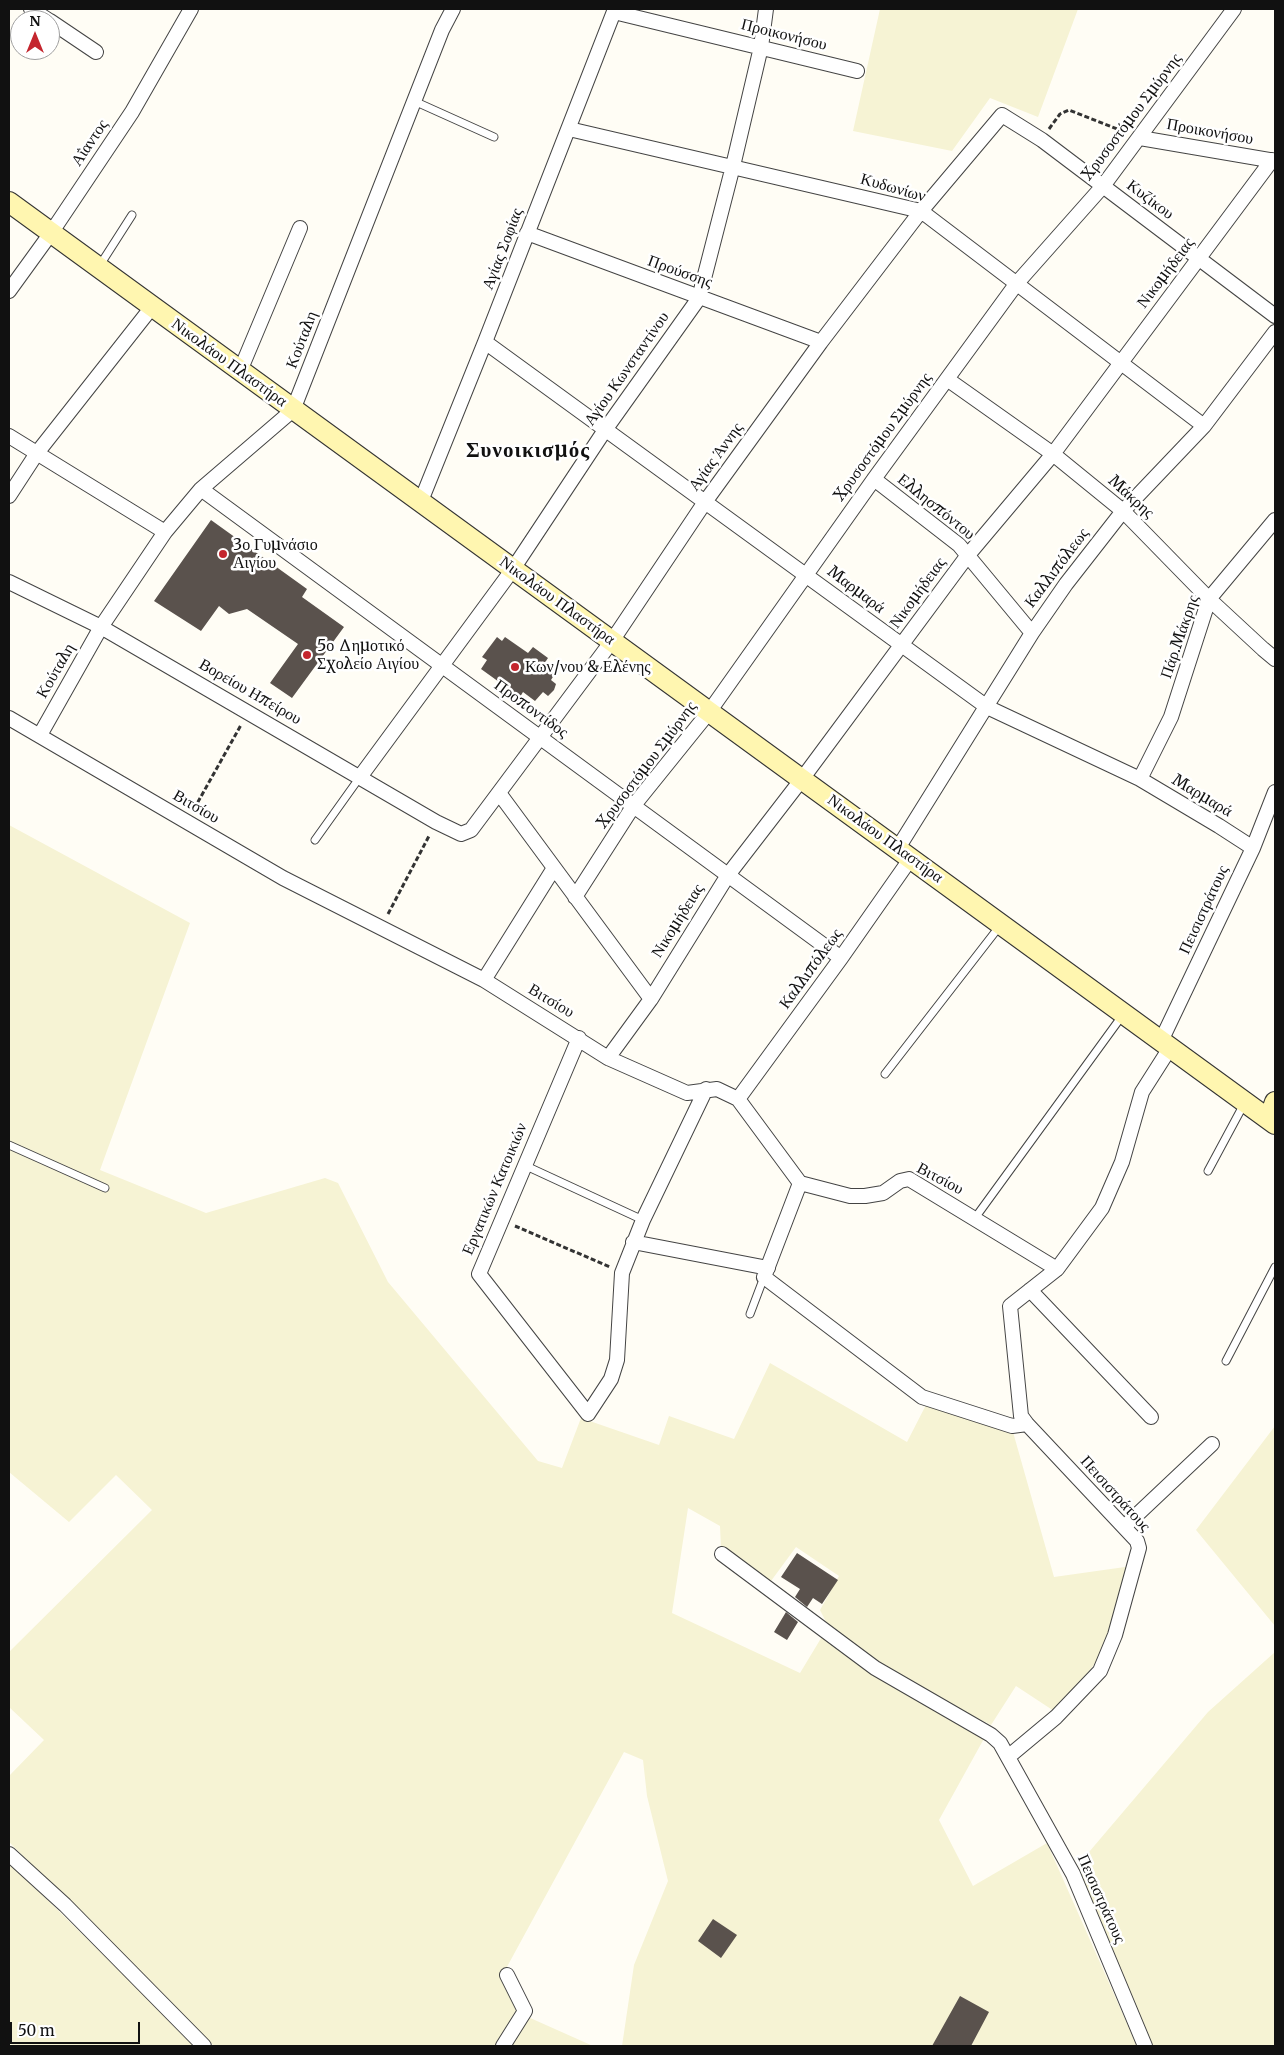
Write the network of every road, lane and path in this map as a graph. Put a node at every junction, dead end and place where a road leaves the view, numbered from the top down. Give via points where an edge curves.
1 (191, 9) edge
2 (453, 9) edge
3 (766, 9) edge
4 (1234, 9) edge
5 (615, 11) edge
6 (60, 28) edge
7 (761, 46) junction
8 (96, 52) dead end
9 (857, 71) dead end
10 (414, 101) junction
11 (1002, 115) joint
12 (569, 129) junction
13 (494, 137) dead end
14 (1140, 138) junction
15 (1042, 140) junction
16 (1273, 161) edge
17 (733, 166) junction
18 (1104, 186) junction
19 (9, 202) edge
20 (921, 211) junction
21 (132, 215) dead end
22 (300, 228) dead end
23 (51, 233) junction
24 (527, 233) junction
25 (1199, 258) junction
26 (99, 267) junction
27 (1017, 283) junction
28 (9, 291) edge
29 (699, 298) junction
30 (152, 307) junction
31 (1275, 316) edge
32 (1275, 332) edge
33 (485, 342) junction
34 (821, 342) junction
35 (1120, 364) junction
36 (240, 371) junction
37 (947, 380) junction
38 (293, 410) junction
39 (1204, 426) junction
40 (605, 430) junction
41 (9, 436) edge
42 (38, 453) junction
43 (1053, 454) junction
44 (874, 479) junction
45 (201, 489) junction
46 (9, 496) edge
47 (421, 501) junction
48 (705, 502) junction
49 (1123, 511) junction
50 (1275, 520) edge
51 (165, 532) junction
52 (968, 556) junction
53 (513, 569) junction
54 (806, 574) junction
55 (9, 582) edge
56 (1209, 599) junction
57 (101, 627) junction
58 (1032, 633) junction
59 (612, 641) junction
60 (901, 646) junction
61 (1275, 659) edge
62 (442, 666) junction
63 (986, 707) junction
64 (249, 711) junction
65 (709, 712) junction
66 (9, 718) edge
67 (40, 735) junction
68 (540, 738) junction
69 (360, 777) junction
70 (802, 779) junction
71 (1140, 779) junction
72 (1275, 792) edge
73 (499, 793) junction
74 (634, 805) junction
75 (187, 822) junction
76 (436, 822) junction
77 (471, 830) joint
78 (315, 840) dead end
79 (1253, 848) junction
80 (904, 853) junction
81 (554, 868) junction
82 (728, 874) junction
83 (575, 897) junction
84 (1001, 924) junction
85 (381, 929) junction
86 (841, 958) junction
87 (484, 980) junction
88 (651, 999) junction
89 (1124, 1014) junction
90 (578, 1038) junction
91 (1166, 1044) junction
92 (608, 1058) junction
93 (885, 1074) dead end
94 (706, 1089) junction
95 (738, 1099) junction
96 (1245, 1102) junction
97 (1273, 1115) edge
98 (9, 1145) edge
99 (524, 1165) junction
100 (1208, 1171) dead end
101 (800, 1183) junction
102 (105, 1188) dead end
103 (975, 1218) junction
104 (501, 1220) junction
105 (643, 1220) junction
106 (634, 1242) junction
107 (1275, 1267) edge
108 (1057, 1269) junction
109 (766, 1272) junction
110 (622, 1273) junction
111 (1030, 1290) junction
112 (750, 1314) dead end
113 (1226, 1361) dead end
114 (1151, 1417) dead end
115 (1027, 1424) junction
116 (1212, 1444) dead end
117 (1124, 1527) junction
118 (722, 1554) dead end
119 (1008, 1757) junction
120 (9, 1854) edge
121 (507, 1975) dead end
122 (204, 2046) edge
123 (503, 2046) edge
124 (1145, 2046) edge

1 - 23 street, Αΐαντος via 132,112
2 - 10 street, Κούταλη
3 - 7 street, Αγίου Κωνσταντίνου
4 - 14 street, Χρυσοστόμου Σμύρνης
5 - 7 street, Προικονήσου
5 - 12 street, Αγίας Σοφίας
6 - 8 street
7 - 9 street, Προικονήσου
7 - 17 street, Αγίου Κωνσταντίνου
10 - 13 lane
10 - 38 street, Κούταλη
11 - 15 street, Κυζίκου
11 - 20 street, Αγίας Άννης
12 - 17 street, Κυδωνίων
12 - 24 street, Αγίας Σοφίας
14 - 15 path via 1069,110 1060,114
14 - 16 street, Προικονήσου
14 - 18 street, Χρυσοστόμου Σμύρνης
15 - 18 street, Κυζίκου
16 - 25 street, Νικομήδειας
17 - 20 street, Κυδωνίων
17 - 29 street, Αγίου Κωνσταντίνου
18 - 25 street, Κυζίκου
18 - 27 street, Χρυσοστόμου Σμύρνης
19 - 23 main road, Νικολάου Πλαστήρα
20 - 27 street, Κυδωνίων
20 - 34 street, Αγίας Άννης
21 - 26 lane
22 - 36 street
23 - 26 main road, Νικολάου Πλαστήρα
23 - 28 street, Αΐαντος
24 - 29 street, Προύσσης
24 - 33 street, Αγίας Σοφίας
25 - 31 street, Κυζίκου
25 - 35 street, Νικομήδειας
26 - 30 main road, Νικολάου Πλαστήρα
27 - 35 street, Κυδωνίων
27 - 37 street, Χρυσοστόμου Σμύρνης
29 - 34 street, Προύσσης
29 - 40 street, Αγίου Κωνσταντίνου
30 - 36 main road, Νικολάου Πλαστήρα
30 - 42 street
32 - 39 street, Καλλιπόλεως
33 - 40 street, Μαρμαρά
33 - 47 street, Αγίας Σοφίας
34 - 48 street, Αγίας Άννης
35 - 39 street, Κυδωνίων
35 - 43 street, Νικομήδειας
36 - 38 main road, Νικολάου Πλαστήρα
37 - 43 street, Μάκρης
37 - 44 street, Χρυσοστόμου Σμύρνης
38 - 45 street, Κούταλη
38 - 47 main road, Νικολάου Πλαστήρα
39 - 49 street, Καλλιπόλεως
40 - 48 street, Μαρμαρά
40 - 53 street, Αγίου Κωνσταντίνου
41 - 42 street
42 - 46 street
42 - 51 street
43 - 49 street, Μάκρης
43 - 52 street, Νικομήδειας
44 - 52 street, Ελλησπόντου via 948,535
44 - 54 street, Χρυσοστόμου Σμύρνης
45 - 51 street, Κούταλη
45 - 62 street, Προποντίδος
47 - 53 main road, Νικολάου Πλαστήρα
48 - 54 street, Μαρμαρά
48 - 59 street, Αγίας Άννης
49 - 56 street, Μάκρης
49 - 58 street, Καλλιπόλεως
50 - 56 street, Πάρ.Μάκρης
51 - 57 street, Κούταλη
52 - 58 street, Ελλησπόντου
52 - 60 street, Νικομήδειας
53 - 59 main road, Νικολάου Πλαστήρα
53 - 62 street, Αγίου Κωνσταντίνου
54 - 60 street, Μαρμαρά
54 - 65 street, Χρυσοστόμου Σμύρνης
55 - 57 street, Βορείου Ηπείρου
56 - 61 street, Μάκρης
56 - 71 street, Πάρ.Μάκρης via 1171,717
57 - 64 street, Βορείου Ηπείρου
57 - 67 street, Κούταλη
58 - 63 street, Καλλιπόλεως
59 - 65 main road, Νικολάου Πλαστήρα
59 - 68 street, Αγίας Άννης
60 - 63 street, Μαρμαρά
60 - 70 street, Νικομήδειας
62 - 68 street, Προποντίδος
62 - 69 street, Αγίου Κωνσταντίνου
63 - 71 street, Μαρμαρά
63 - 80 street, Καλλιπόλεως
64 - 69 street, Βορείου Ηπείρου
64 - 75 path
65 - 70 main road, Νικολάου Πλαστήρα
65 - 74 street, Χρυσοστόμου Σμύρνης
66 - 67 street, Βιτσίου
67 - 75 street, Βιτσίου
68 - 73 street, Αγίας Άννης
68 - 74 street, Προποντίδος
69 - 76 street, Βορείου Ηπείρου
69 - 78 lane
70 - 80 main road, Νικολάου Πλαστήρα
70 - 82 street, Νικομήδειας
71 - 79 street, Μαρμαρά
72 - 79 street, Πεισιστράτους
73 - 77 street, Αγίας Άννης
73 - 81 street
74 - 82 street, Προποντίδος
74 - 83 street, Χρυσοστόμου Σμύρνης
75 - 85 street, Βιτσίου via 283,878
76 - 77 street, Βορείου Ηπείρου via 461,834
76 - 85 path
79 - 91 street, Πεισιστράτους
80 - 84 main road, Νικολάου Πλαστήρα
80 - 86 street, Καλλιπόλεως
81 - 83 street
81 - 87 street
82 - 86 street, Προποντίδος
82 - 88 street, Νικομήδειας
83 - 88 street
84 - 89 main road, Νικολάου Πλαστήρα
84 - 93 lane
85 - 87 street, Βιτσίου
86 - 95 street, Καλλιπόλεως
87 - 90 street, Βιτσίου
88 - 92 street, Νικομήδειας
89 - 91 main road, Νικολάου Πλαστήρα
89 - 103 lane
90 - 92 street, Βιτσίου
90 - 99 street, Εργατικών Κατοικιών
91 - 96 main road, Νικολάου Πλαστήρα
91 - 108 street, Πεισιστράτους via 1142,1092 1122,1162 1102,1208
92 - 94 street, Βιτσίου via 687,1093
94 - 95 street, Βιτσίου via 717,1089
94 - 105 street
95 - 101 street, Βιτσίου
96 - 97 main road, Νικολάου Πλαστήρα
96 - 100 lane
98 - 102 lane
99 - 104 street, Εργατικών Κατοικιών
99 - 105 lane
101 - 103 street, Βιτσίου via 850,1196 865,1196 883,1193 900,1180 910,1179
101 - 109 street
103 - 108 street, Βιτσίου
104 - 110 path
104 - 110 street, Εργατικών Κατοικιών via 479,1274 588,1414 611,1379 617,1360
105 - 106 street
106 - 109 street
106 - 110 street
107 - 113 lane
108 - 111 street, Πεισιστράτους
109 - 112 lane
109 - 115 street via 922,1397 1012,1426
111 - 114 street
111 - 115 street, Πεισιστράτους via 1010,1306 1021,1416
115 - 117 street, Πεισιστράτους
116 - 117 street
117 - 119 street, Πεισιστράτους via 1139,1548 1115,1635 1100,1671 1056,1717
118 - 119 street via 875,1668 991,1735
119 - 124 street, Πεισιστράτους via 1073,1874
120 - 122 street via 65,1905
121 - 123 street via 525,2011

